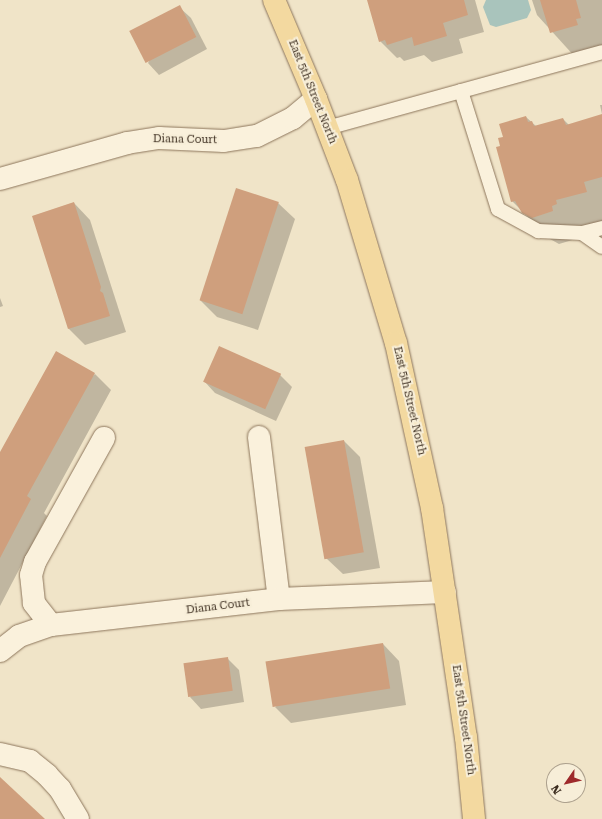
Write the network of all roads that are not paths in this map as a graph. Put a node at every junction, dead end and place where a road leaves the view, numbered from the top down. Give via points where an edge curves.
1 (274, 0) edge
2 (602, 52) edge
3 (461, 91) junction
4 (316, 99) junction
5 (327, 128) junction
6 (0, 179) edge
7 (602, 228) edge
8 (582, 233) junction
9 (602, 247) edge
10 (259, 437) dead end
11 (104, 438) dead end
12 (444, 592) junction
13 (279, 599) junction
14 (51, 626) junction
15 (0, 651) edge
16 (0, 754) edge
17 (78, 819) edge
18 (474, 819) edge

1 - 4 main road, East 5th Street North
2 - 3 lane
3 - 5 lane
3 - 8 lane via 498,209 538,231
4 - 5 main road, East 5th Street North
4 - 6 street, Diana Court via 293,118 257,136 224,141 159,138 127,142
5 - 12 main road, East 5th Street North via 371,254 396,343 432,508
7 - 8 lane
8 - 9 lane
10 - 13 street
11 - 14 street via 35,562 31,575 34,603
12 - 13 street, Diana Court
12 - 18 main road, East 5th Street North via 466,737
13 - 14 street, Diana Court
14 - 15 street, Diana Court via 19,636
16 - 17 street via 30,761 60,789

